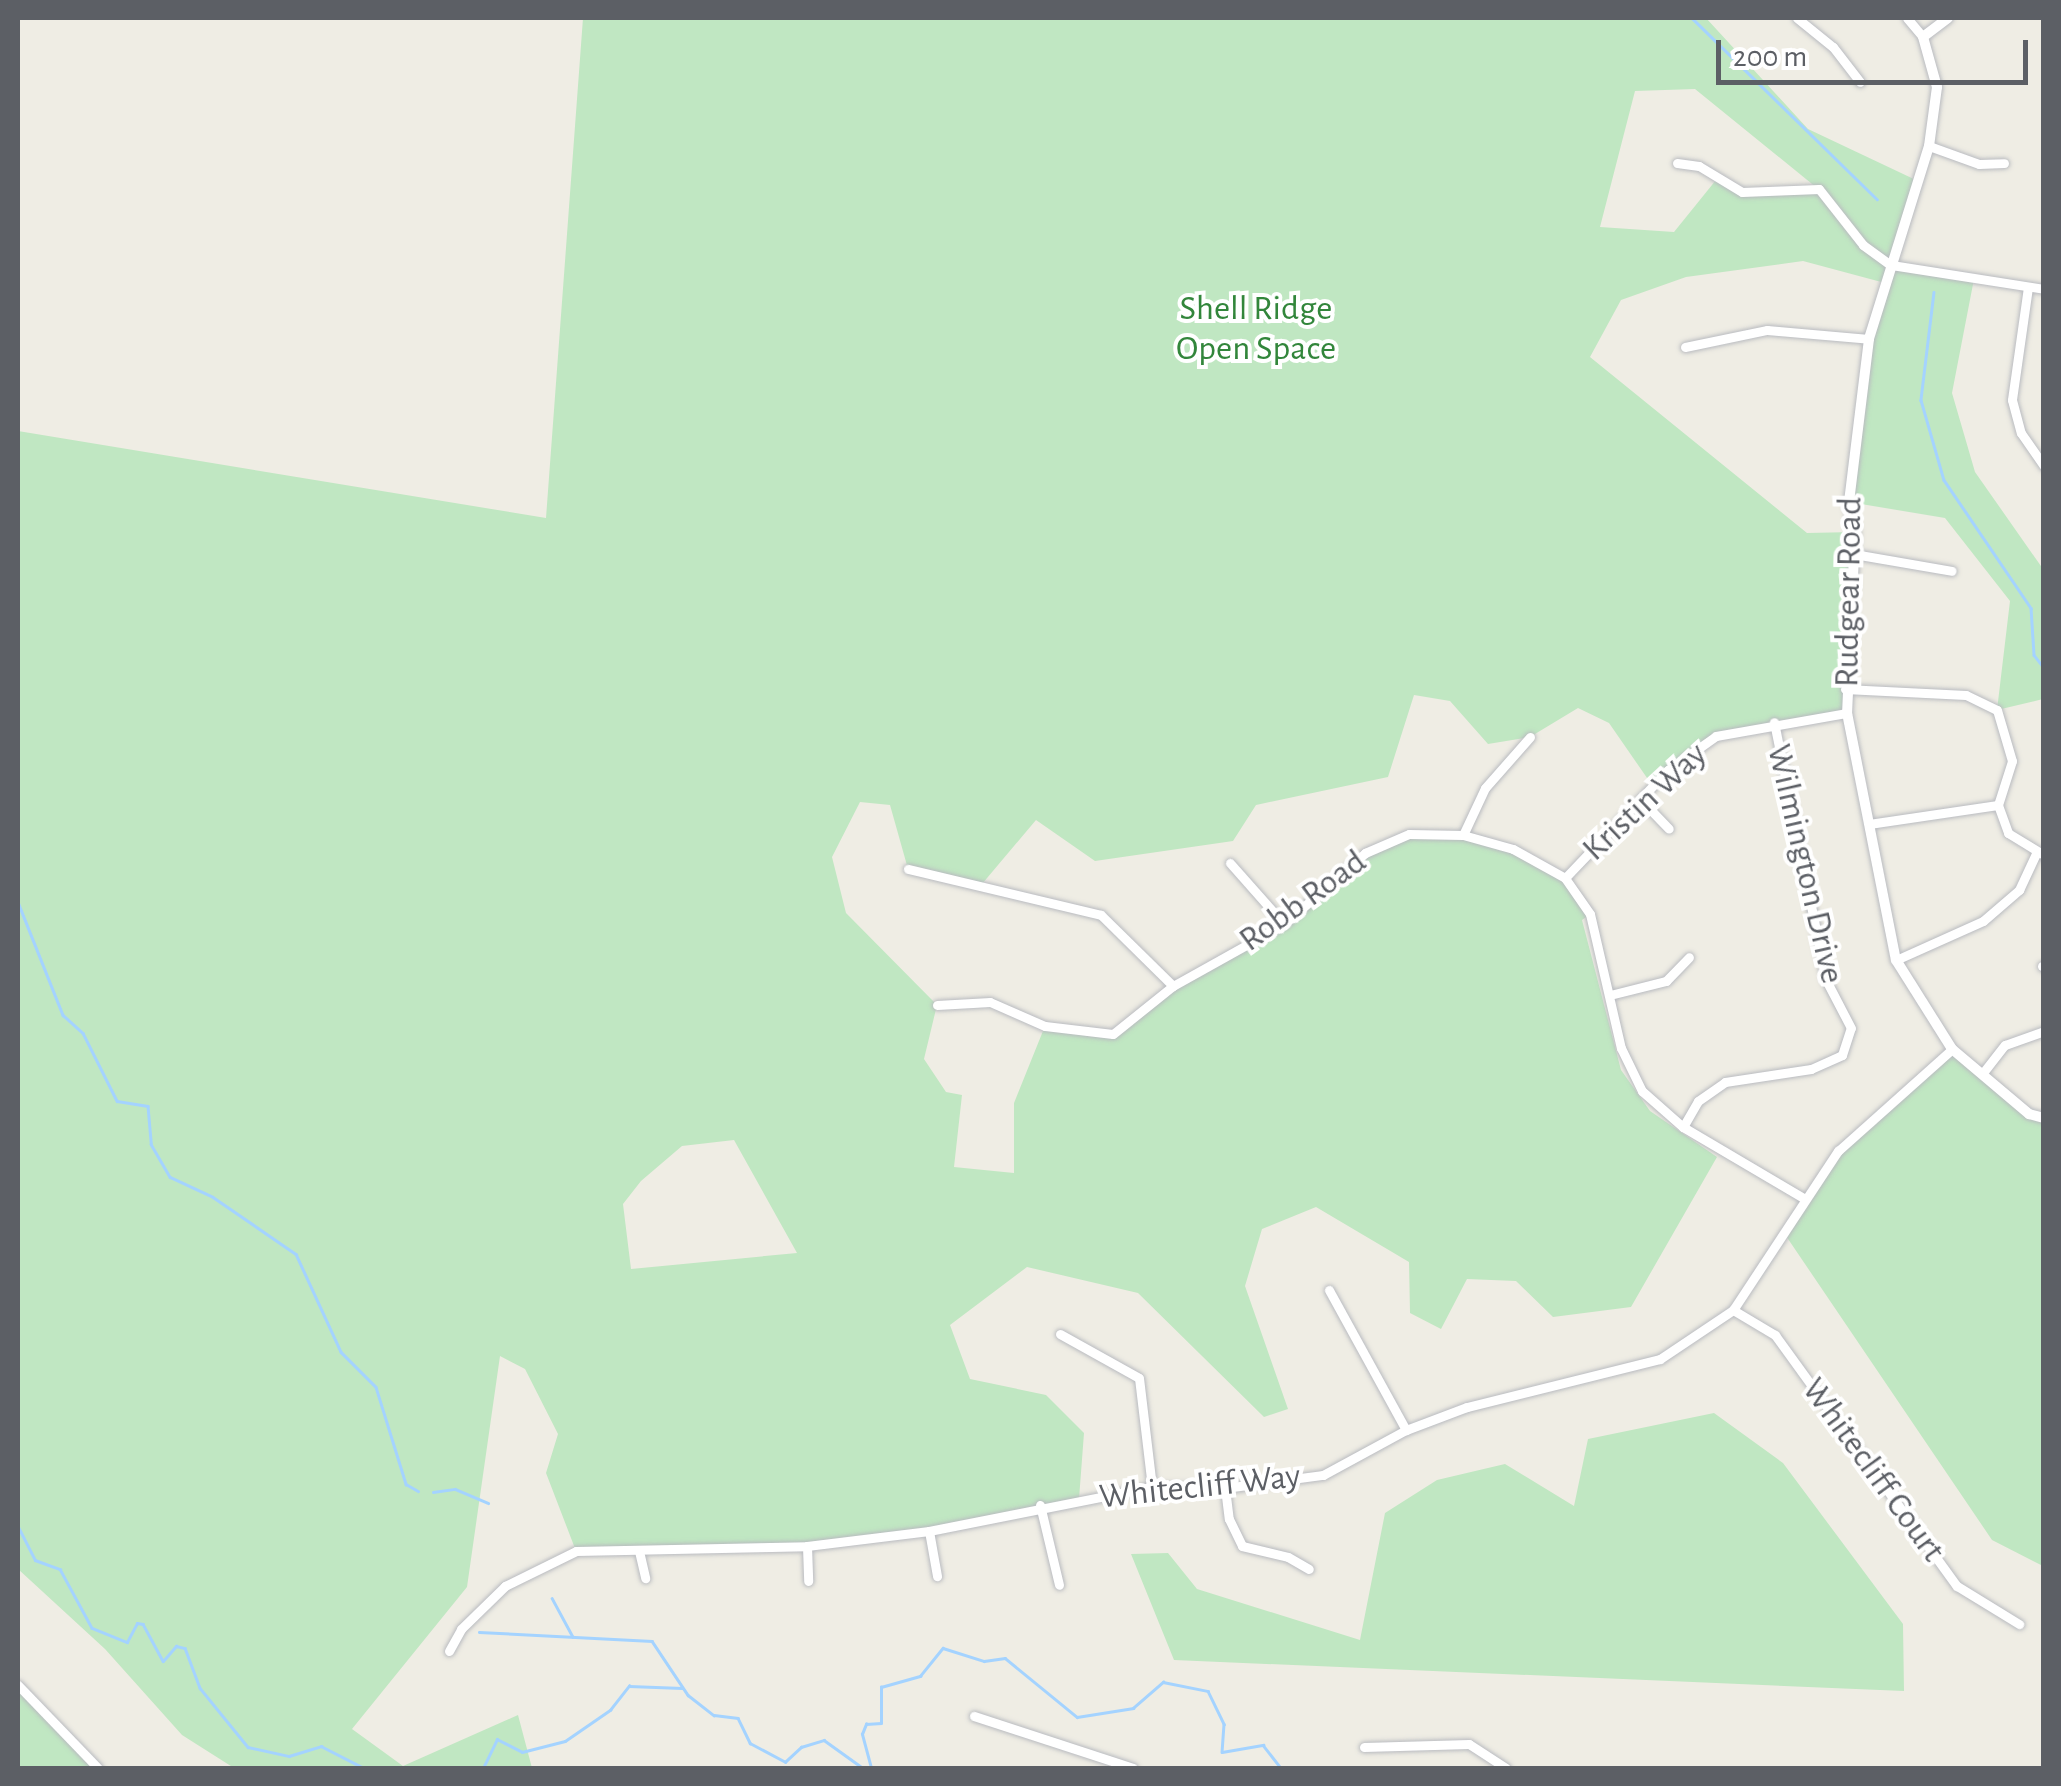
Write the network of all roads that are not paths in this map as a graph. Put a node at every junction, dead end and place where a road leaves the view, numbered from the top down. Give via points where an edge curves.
1 (1797, 18) edge
2 (1907, 18) edge
3 (1948, 18) edge
4 (1923, 37) junction
5 (1860, 82) dead end
6 (1929, 146) junction
7 (1677, 163) dead end
8 (2004, 163) dead end
9 (1891, 265) junction
10 (2028, 288) junction
11 (2044, 289) edge
12 (1869, 340) junction
13 (1685, 348) dead end
14 (2044, 466) edge
15 (1854, 554) junction
16 (1952, 571) dead end
17 (1845, 688) junction
18 (1847, 713) junction
19 (1774, 722) junction
20 (1530, 736) dead end
21 (1643, 802) junction
22 (1998, 805) junction
23 (1868, 824) junction
24 (1669, 828) dead end
25 (1463, 835) junction
26 (2040, 854) edge
27 (1230, 863) dead end
28 (908, 869) dead end
29 (1565, 878) junction
30 (1284, 924) junction
31 (1689, 957) dead end
32 (1896, 960) junction
33 (1173, 986) junction
34 (1610, 995) junction
35 (937, 1005) dead end
36 (2044, 1031) edge
37 (1952, 1049) junction
38 (1982, 1074) junction
39 (2044, 1118) edge
40 (1683, 1127) junction
41 (1802, 1197) junction
42 (1328, 1290) dead end
43 (1732, 1310) junction
44 (1060, 1334) dead end
45 (1406, 1430) junction
46 (1152, 1488) junction
47 (1225, 1488) junction
48 (1040, 1505) junction
49 (928, 1531) junction
50 (807, 1546) junction
51 (639, 1551) junction
52 (1310, 1569) dead end
53 (937, 1576) dead end
54 (645, 1578) dead end
55 (808, 1581) dead end
56 (1059, 1585) dead end
57 (2019, 1624) dead end
58 (448, 1651) dead end
59 (18, 1685) edge
60 (974, 1716) dead end
61 (1364, 1747) dead end
62 (98, 1768) edge
63 (1132, 1768) edge
64 (1506, 1768) edge

1 - 5 street via 1833,47
2 - 4 street, Rudgear Road
3 - 4 street
4 - 6 street, Rudgear Road via 1938,87
6 - 8 street via 1980,164
6 - 9 street, Rudgear Road
7 - 9 street via 1699,166 1742,192 1819,189 1863,245
9 - 10 street
9 - 12 street, Rudgear Road
10 - 11 street
10 - 14 street via 2012,400 2021,433
12 - 13 street via 1767,330
12 - 15 street, Rudgear Road via 1849,502
15 - 16 street
15 - 17 street, Rudgear Road
17 - 18 street, Rudgear Road
17 - 22 street via 1966,695 1997,710 2012,761
18 - 19 street, Kristin Way
18 - 23 street, Rudgear Road
19 - 21 street, Kristin Way via 1716,736 1668,770
19 - 40 street, Wilmington Drive via 1826,980 1851,1028 1842,1056 1811,1070 1725,1082 1698,1101
20 - 25 street via 1484,788
21 - 24 street
21 - 29 street, Kristin Way
22 - 23 street
22 - 26 street via 2008,832
23 - 32 street, Rudgear Road
25 - 29 street, Robb Road via 1514,849
25 - 30 street, Robb Road via 1409,834 1366,853
26 - 32 street via 2019,890 1984,921
27 - 30 street
28 - 33 street via 1101,915
29 - 34 street, Robb Road via 1590,914
30 - 33 street, Robb Road
31 - 34 street via 1666,981
32 - 37 street, Rudgear Road
33 - 35 street, Robb Road via 1114,1034 1045,1026 990,1002
34 - 40 street, Robb Road via 1631,1072 1660,1110
36 - 38 street via 2005,1044
37 - 38 street, Rudgear Road
37 - 41 street, Whitecliff Way via 1838,1152
38 - 39 street, Rudgear Road via 2029,1114
40 - 41 street, Robb Road
41 - 43 street, Whitecliff Way via 1769,1264
42 - 45 street
43 - 45 street, Whitecliff Way via 1660,1358 1467,1407
43 - 57 street, Whitecliff Court via 1775,1336 1957,1586
44 - 46 street via 1140,1378
45 - 47 street, Whitecliff Way via 1323,1475
46 - 47 street, Whitecliff Way
46 - 48 street, Whitecliff Way
47 - 52 street via 1229,1520 1242,1546 1288,1556
48 - 49 street, Whitecliff Way
48 - 56 street
49 - 50 street, Whitecliff Way
49 - 53 street
50 - 51 street, Whitecliff Way
50 - 55 street
51 - 54 street
51 - 58 street, Whitecliff Way via 576,1551 505,1586
59 - 62 street
60 - 63 street
61 - 64 street via 1468,1744

